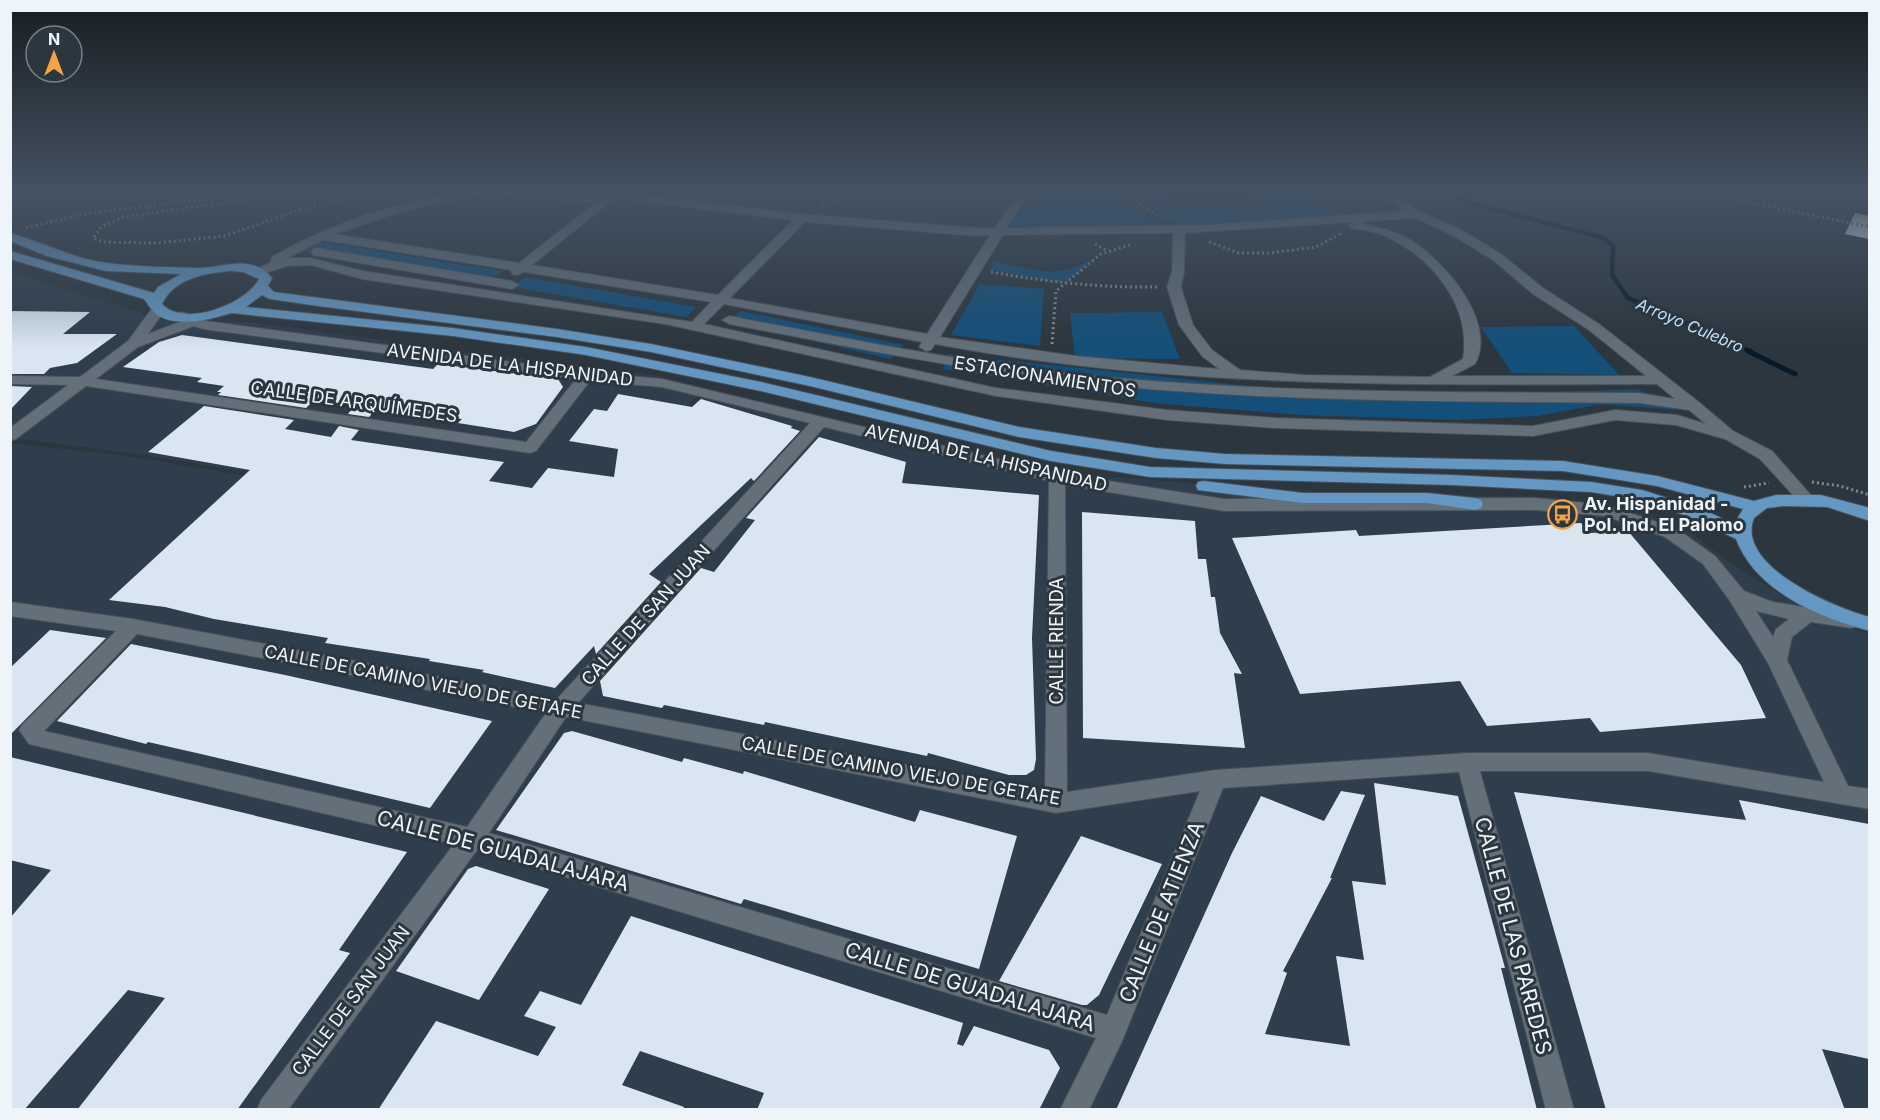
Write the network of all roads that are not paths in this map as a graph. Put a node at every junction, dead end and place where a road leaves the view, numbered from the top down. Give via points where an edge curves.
1 (35, 244) edge
2 (304, 244) edge
3 (376, 244) edge
4 (550, 244) edge
5 (775, 244) edge
6 (989, 244) edge
7 (1179, 244) edge
8 (1408, 244) edge
9 (1476, 244) edge
10 (295, 248) junction
11 (10, 255) edge
12 (521, 267) junction
13 (203, 271) junction
14 (259, 271) junction
15 (502, 283) junction
16 (263, 288) junction
17 (489, 294) junction
18 (721, 300) junction
19 (157, 306) junction
20 (230, 309) junction
21 (214, 313) joint
22 (192, 321) junction
23 (700, 321) junction
24 (931, 339) junction
25 (133, 344) junction
26 (921, 356) junction
27 (910, 374) junction
28 (1235, 374) junction
29 (586, 376) junction
30 (10, 380) edge
31 (1662, 380) junction
32 (83, 381) junction
33 (1432, 381) junction
34 (1695, 406) junction
35 (821, 421) junction
36 (10, 436) edge
37 (1731, 436) junction
38 (1102, 465) junction
39 (1057, 478) junction
40 (1809, 502) junction
41 (1475, 504) junction
42 (1755, 507) junction
43 (1869, 515) edge
44 (1742, 535) junction
45 (1737, 596) junction
46 (10, 609) edge
47 (1807, 615) junction
48 (1867, 623) edge
49 (133, 626) junction
50 (1777, 660) junction
51 (561, 708) junction
52 (1467, 762) junction
53 (1216, 779) junction
54 (1841, 794) junction
55 (1869, 799) edge
56 (1056, 803) junction
57 (472, 838) junction
58 (1114, 1030) junction
59 (271, 1110) edge
60 (1074, 1110) edge
61 (1560, 1110) edge

1 - 13 main road via 51,253 106,267
2 - 10 street
3 - 12 street
4 - 12 street
5 - 18 street
6 - 24 street
7 - 28 street via 1174,287 1186,325 1207,353
8 - 33 street via 1441,271 1456,292 1473,333 1470,361
9 - 31 street
10 - 14 street
10 - 15 street
11 - 19 main road via 141,293
12 - 15 street
12 - 18 street
13 - 14 main road via 245,267
13 - 19 main road via 162,291
14 - 16 main road via 266,279
14 - 17 street, ESTACIONAMIENTOS via 279,262 304,261 362,275
15 - 17 street
15 - 23 street
16 - 20 main road
16 - 42 main road, AVENIDA DE LA HISPANIDAD via 270,295 338,307 478,321 684,354 1075,442 1225,459 1563,466 1657,482
17 - 23 street, ESTACIONAMIENTOS
18 - 23 street
18 - 24 street
19 - 22 main road
19 - 25 street
20 - 21 main road
20 - 38 main road, AVENIDA DE LA HISPANIDAD via 485,336 584,351 736,380
21 - 22 street, AVENIDA DE LA HISPANIDAD
22 - 25 street, AVENIDA DE LA HISPANIDAD
22 - 29 street, AVENIDA DE LA HISPANIDAD
23 - 26 street
23 - 27 street, ESTACIONAMIENTOS
24 - 26 street
24 - 28 street via 1051,357
25 - 32 street
26 - 27 street
26 - 34 street via 1033,373 1182,387 1343,396 1639,398
27 - 37 street, ESTACIONAMIENTOS via 996,392 1177,416 1533,431 1615,415 1677,420
28 - 33 street
29 - 32 street, CALLE DE ARQUÍMEDES via 530,448
29 - 35 street, AVENIDA DE LA HISPANIDAD via 662,383
30 - 32 street
31 - 33 street
31 - 34 street
32 - 36 street
34 - 37 street
35 - 39 street, AVENIDA DE LA HISPANIDAD
35 - 51 street, CALLE DE SAN JUAN
37 - 40 street, ESTACIONAMIENTOS via 1766,455
38 - 41 main road via 1118,476 1303,498 1427,498
38 - 44 main road, AVENIDA DE LA HISPANIDAD via 1198,475 1591,487 1636,494 1696,513
39 - 41 street, AVENIDA DE LA HISPANIDAD via 1224,505
39 - 56 street, CALLE RIENDA
40 - 42 main road via 1772,501
40 - 43 main road via 1822,501
41 - 45 street, AVENIDA DE LA HISPANIDAD via 1535,504 1607,511 1671,533 1709,560
42 - 44 main road via 1744,519
44 - 48 main road via 1755,558 1781,583 1815,604
45 - 47 street via 1771,609
45 - 50 street, AVENIDA DE LA HISPANIDAD
46 - 49 street, CALLE DE CAMINO VIEJO DE GETAFE
47 - 48 street
47 - 50 street via 1783,633
49 - 51 street, CALLE DE CAMINO VIEJO DE GETAFE
49 - 57 street, CALLE DE GUADALAJARA via 30,730 36,738
50 - 54 street, AVENIDA DE LA HISPANIDAD
51 - 56 street, CALLE DE CAMINO VIEJO DE GETAFE
51 - 57 street, CALLE DE SAN JUAN
52 - 53 street, CALLE DE CAMINO VIEJO DE GETAFE
52 - 54 street, CALLE DE CAMINO VIEJO DE GETAFE via 1648,762
52 - 61 street, CALLE DE LAS PAREDES
53 - 56 street, CALLE DE CAMINO VIEJO DE GETAFE
53 - 58 street, CALLE DE ATIENZA
54 - 55 street, CALLE DE CAMINO VIEJO DE GETAFE
57 - 58 street, CALLE DE GUADALAJARA
57 - 59 street, CALLE DE SAN JUAN
58 - 60 street, CALLE DE ATIENZA

